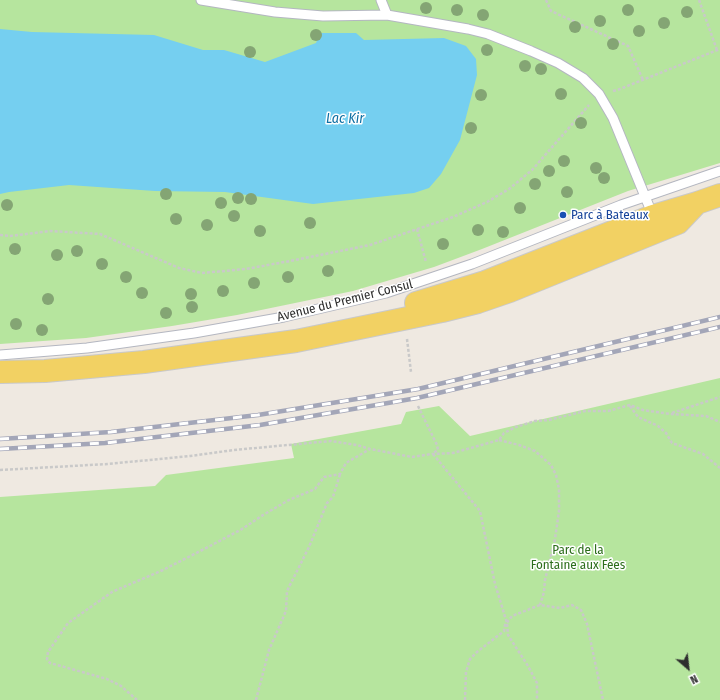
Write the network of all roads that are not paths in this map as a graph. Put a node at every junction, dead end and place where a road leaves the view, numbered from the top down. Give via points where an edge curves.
1 (201, 0) edge
2 (381, 0) edge
3 (387, 15) junction
4 (720, 171) edge
5 (720, 195) edge
6 (697, 203) junction
7 (649, 206) junction
8 (538, 280) junction
9 (220, 350) junction
10 (0, 355) edge
11 (0, 372) edge

1 - 3 lane via 274,12 323,16
2 - 3 lane
3 - 7 lane via 468,29 510,42 583,78 599,94 613,118
4 - 7 lane, Avenue du Premier Consul
5 - 6 main road, Avenue du Premier Consul
6 - 7 main road, Avenue du Premier Consul
6 - 8 main road, Avenue du Premier Consul via 678,223
7 - 8 main road, Avenue du Premier Consul via 644,226 635,232 559,263 546,270
7 - 9 main road, Avenue du Premier Consul via 485,282 403,306 294,330
7 - 10 lane, Avenue du Premier Consul via 620,205 472,264 369,297 243,325 181,335 87,348
8 - 9 main road, Avenue du Premier Consul via 442,312 296,341
9 - 11 main road, Avenue du Premier Consul via 144,362 45,371

